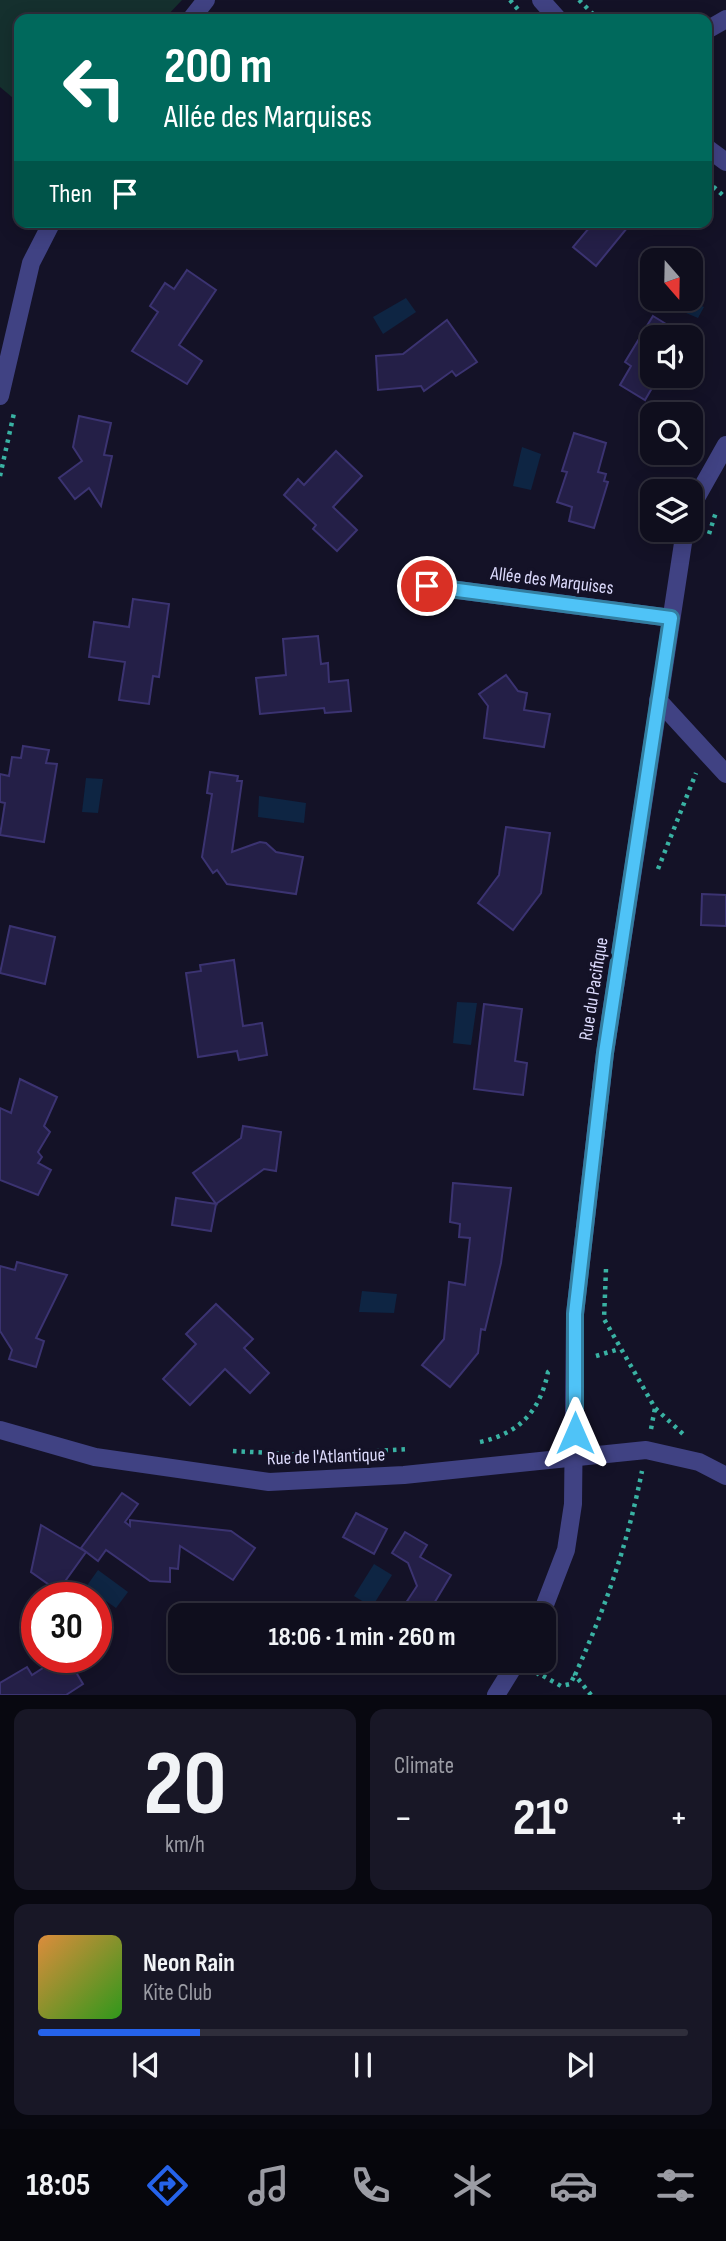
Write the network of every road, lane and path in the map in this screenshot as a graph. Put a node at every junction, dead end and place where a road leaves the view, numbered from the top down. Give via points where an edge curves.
1 (206, 0) edge
2 (541, 0) edge
3 (579, 0) edge
4 (195, 14) edge
5 (554, 14) edge
6 (593, 14) edge
7 (712, 185) edge
8 (726, 198) edge
9 (49, 228) edge
10 (0, 396) edge
11 (726, 445) edge
12 (703, 486) edge
13 (721, 500) dead end
14 (707, 539) dead end
15 (683, 542) edge
16 (427, 586) dead end
17 (671, 618) junction
18 (658, 700) junction
19 (704, 749) junction
20 (726, 774) edge
21 (655, 880) dead end
22 (606, 1262) dead end
23 (619, 1349) junction
24 (575, 1362) junction
25 (0, 1430) edge
26 (693, 1438) dead end
27 (475, 1443) dead end
28 (421, 1448) dead end
29 (646, 1450) junction
30 (230, 1451) dead end
31 (366, 1452) dead end
32 (310, 1455) dead end
33 (575, 1457) junction
34 (726, 1476) edge
35 (546, 1603) edge
36 (510, 1673) edge
37 (575, 1675) junction
38 (528, 1680) dead end
39 (496, 1695) edge
40 (591, 1695) edge

1 - 4 street
2 - 5 street
3 - 6 path
7 - 8 path
9 - 10 street via 32,263
11 - 12 street
13 - 14 path
15 - 17 street, Rue du Pacifique
16 - 17 street, Allée des Marquises
17 - 18 street, Rue du Pacifique
18 - 19 street
18 - 24 street, Rue du Pacifique via 605,1053 575,1314
19 - 20 street
19 - 21 path
22 - 23 path via 604,1319
23 - 24 path
23 - 26 path via 655,1408
24 - 27 path via 548,1372 543,1397 529,1416 500,1438
24 - 33 street, Rue du Pacifique
25 - 33 street, Rue de l'Atlantique via 95,1457 269,1482 404,1475
28 - 31 path
29 - 33 street, Rue de l'Atlantique
29 - 34 street, Rue de l'Atlantique via 699,1462
29 - 37 path via 630,1534 608,1601
30 - 32 path
33 - 35 street, Rue du Pacifique via 566,1550
36 - 39 street
37 - 38 path via 570,1684 561,1686 538,1673
37 - 40 path

